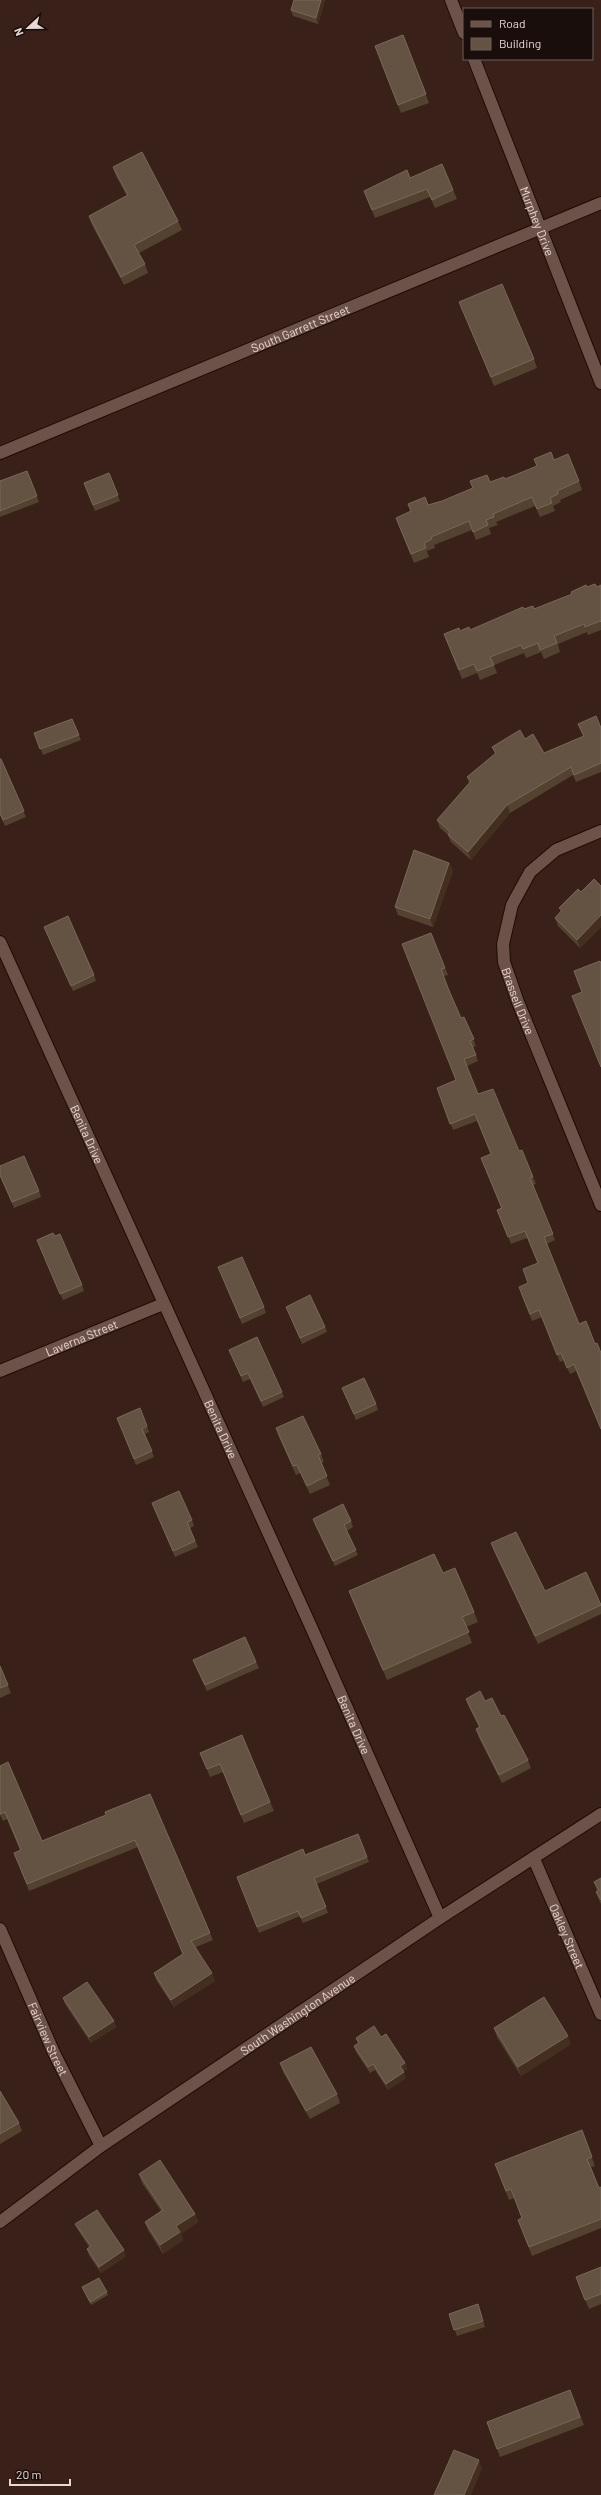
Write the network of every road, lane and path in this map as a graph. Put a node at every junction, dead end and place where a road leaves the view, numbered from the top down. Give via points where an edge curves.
1 (451, 0) edge
2 (463, 30) edge
3 (474, 60) edge
4 (601, 203) edge
5 (540, 230) junction
6 (601, 383) edge
7 (0, 453) edge
8 (601, 830) edge
9 (0, 942) edge
10 (601, 1205) edge
11 (163, 1304) junction
12 (0, 1371) edge
13 (601, 1814) edge
14 (534, 1859) junction
15 (440, 1918) junction
16 (0, 1929) edge
17 (601, 2014) edge
18 (101, 2146) junction
19 (0, 2222) edge

1 - 2 street
3 - 5 street, Murphey Drive
4 - 5 street, South Garrett Street
5 - 6 street, Murphey Drive
5 - 7 street, South Garrett Street
8 - 10 street, Brassell Drive via 556,850 530,872 512,905 504,944 504,962
9 - 11 street, Benita Drive
11 - 12 street, Laverna Street
11 - 15 street, Benita Drive via 312,1629
13 - 14 street, South Washington Avenue
14 - 15 street, South Washington Avenue
14 - 17 street, Oakley Street
15 - 18 street, South Washington Avenue
16 - 18 street, Fairview Street via 54,2053
18 - 19 street, South Washington Avenue

